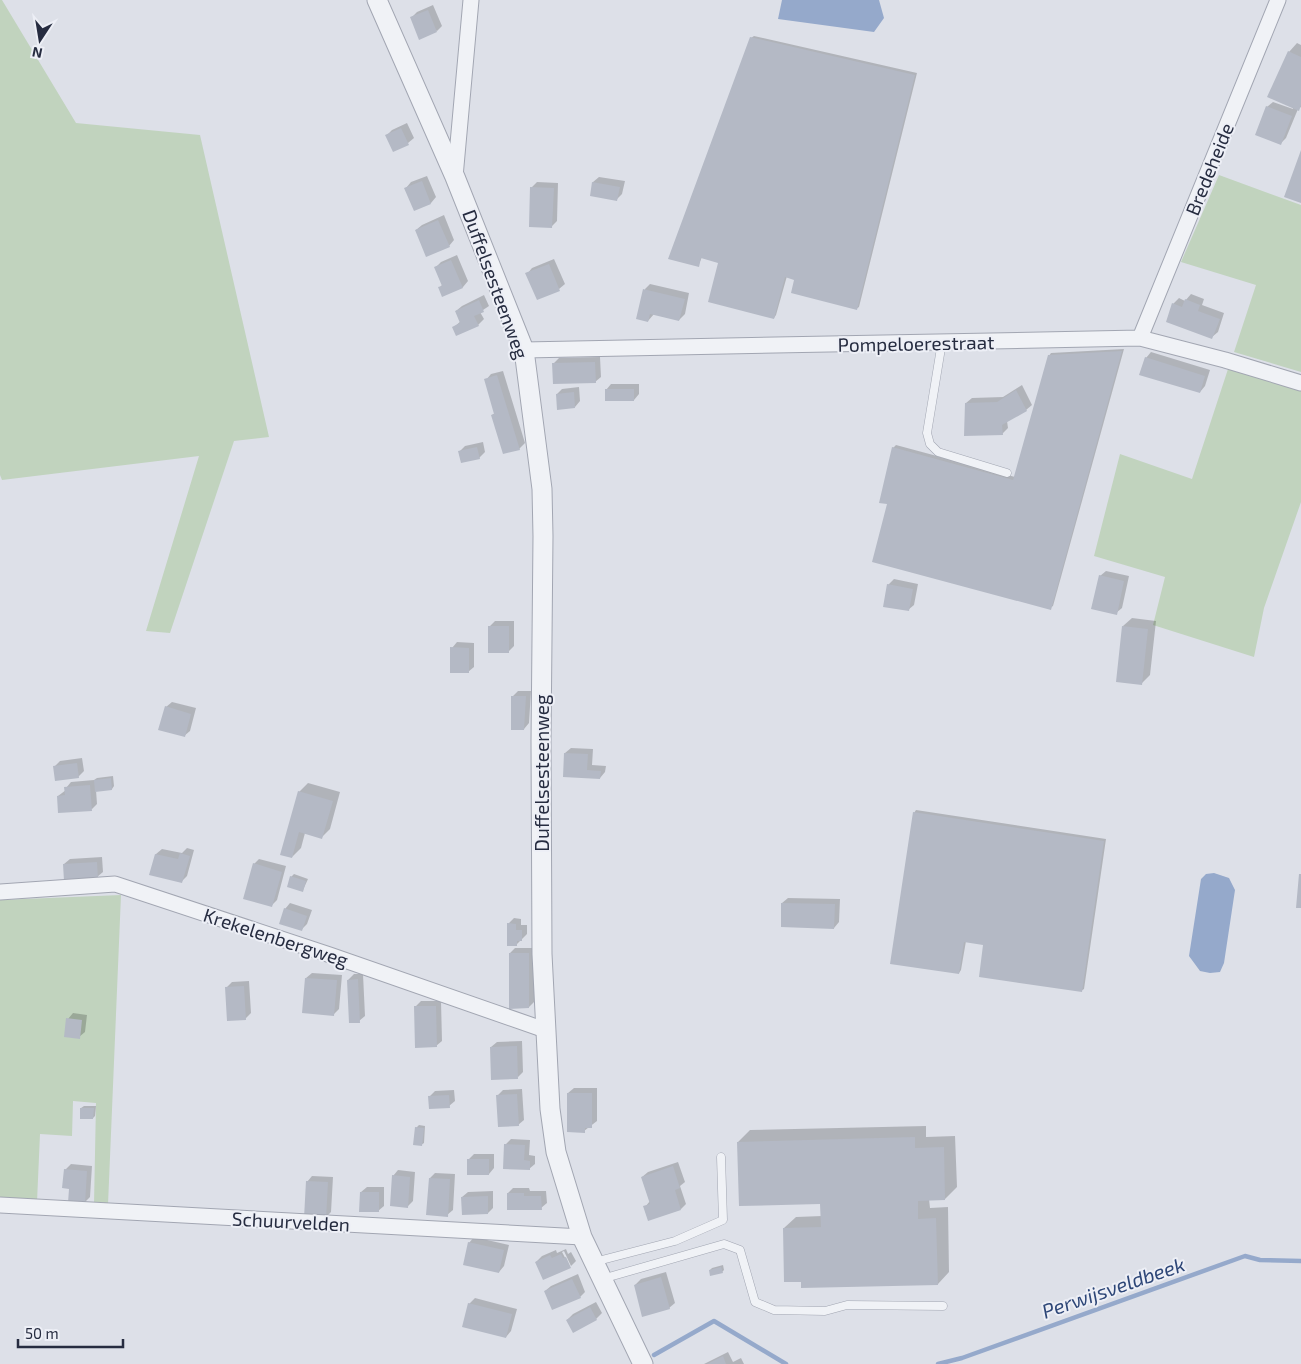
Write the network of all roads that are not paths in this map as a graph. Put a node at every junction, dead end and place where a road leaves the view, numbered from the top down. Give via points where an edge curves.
1 (377, 0) edge
2 (471, 0) edge
3 (1278, 0) edge
4 (455, 177) junction
5 (1140, 338) junction
6 (942, 342) junction
7 (524, 350) junction
8 (1301, 383) edge
9 (1007, 472) dead end
10 (0, 892) edge
11 (545, 1030) junction
12 (721, 1157) dead end
13 (0, 1205) edge
14 (582, 1237) junction
15 (594, 1262) junction
16 (602, 1279) junction
17 (943, 1306) dead end
18 (643, 1364) edge

1 - 4 street, Duffelsesteenweg
2 - 4 street, Duffelsesteenweg
3 - 5 street, Bredeheide
4 - 7 street, Duffelsesteenweg
5 - 6 street, Pompeloerestraat
5 - 8 street, Pompeloerestraat
6 - 7 street, Pompeloerestraat
6 - 9 lane via 927,433 930,444 938,452
7 - 11 street, Duffelsesteenweg via 542,489 542,954
10 - 11 street, Krekelenbergweg via 115,884
11 - 14 street, Duffelsesteenweg via 556,1152
12 - 15 lane via 723,1220 675,1241
13 - 14 street, Schuurvelden
14 - 15 street, Duffelsesteenweg
15 - 16 street, Duffelsesteenweg
16 - 17 lane via 724,1244 740,1250 755,1302 774,1310 824,1311 847,1305
16 - 18 street, Duffelsesteenweg

